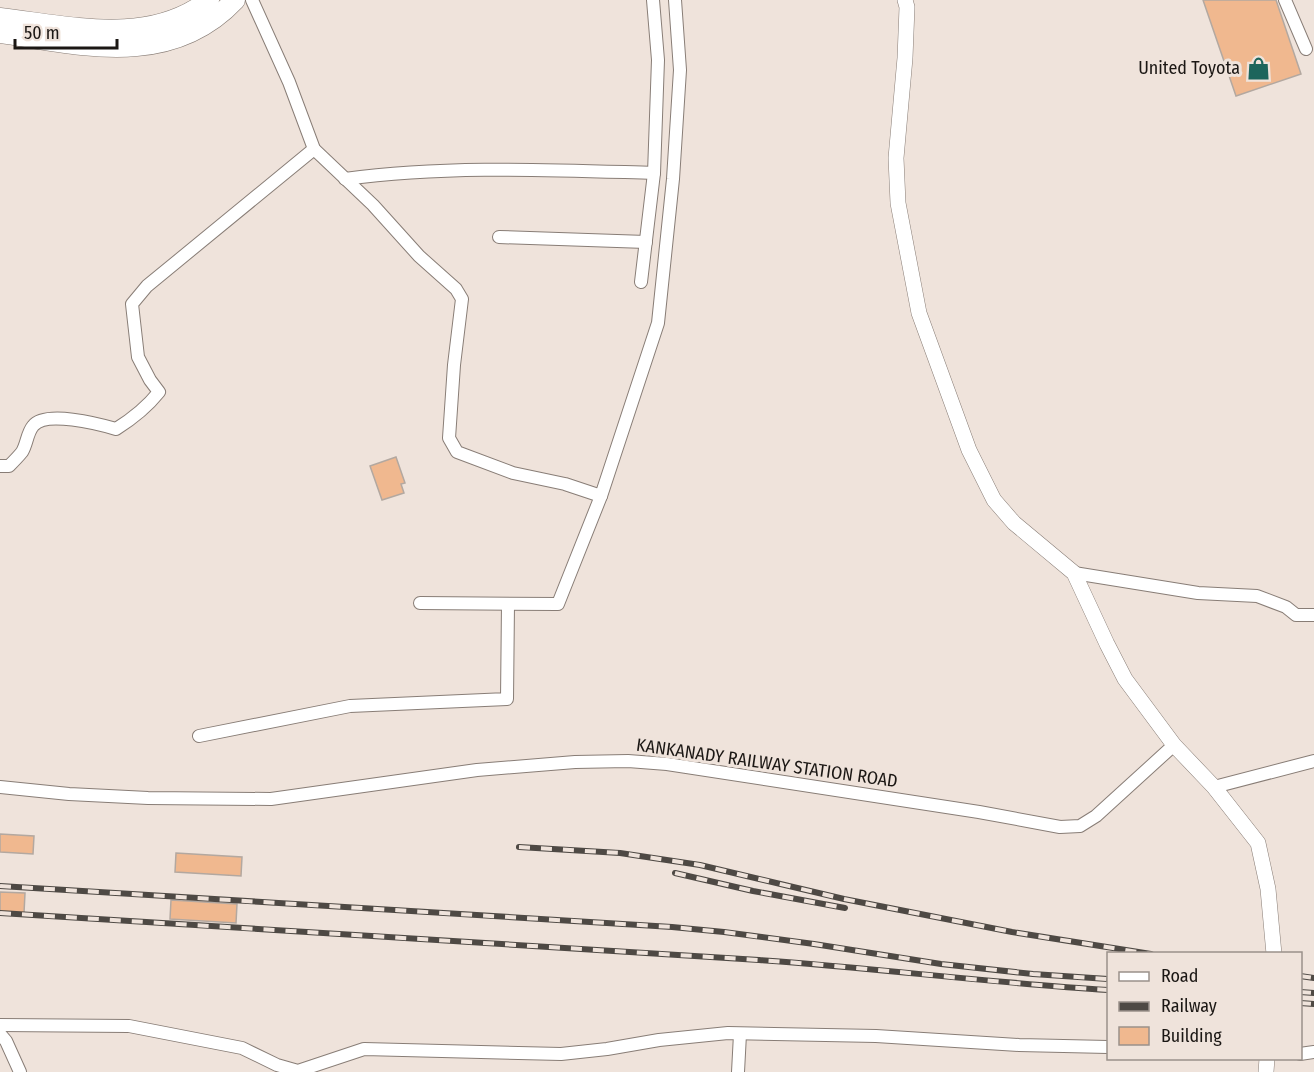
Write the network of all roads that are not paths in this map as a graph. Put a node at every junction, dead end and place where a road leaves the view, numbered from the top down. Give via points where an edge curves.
1 (209, 0) edge
2 (235, 0) edge
3 (252, 0) edge
4 (653, 0) edge
5 (675, 0) edge
6 (905, 0) edge
7 (1285, 0) edge
8 (0, 18) edge
9 (0, 33) edge
10 (1306, 49) dead end
11 (314, 149) junction
12 (654, 173) junction
13 (345, 179) junction
14 (499, 237) dead end
15 (646, 242) junction
16 (641, 282) dead end
17 (0, 466) edge
18 (601, 496) junction
19 (1074, 573) junction
20 (420, 603) dead end
21 (508, 604) junction
22 (1314, 615) edge
23 (199, 736) dead end
24 (1174, 745) junction
25 (1314, 761) edge
26 (1214, 787) junction
27 (0, 788) edge
28 (1274, 952) edge
29 (0, 1025) edge
30 (0, 1034) edge
31 (740, 1034) junction
32 (1107, 1047) edge
33 (20, 1072) edge
34 (738, 1072) edge

1 - 8 highway via 172,21 143,28 105,31
2 - 9 highway via 206,24 178,37 146,45 91,47
3 - 11 street
4 - 12 street via 658,60
5 - 18 street via 680,69 674,179 658,322
6 - 19 street via 897,181 919,313 969,450 994,500 1014,523
7 - 10 street
11 - 13 street
11 - 17 street via 147,286 132,304 138,357 159,392 154,399 116,429 58,418 41,421 33,425 22,452 9,466
12 - 13 street via 500,170 391,173
12 - 15 street
13 - 18 street via 462,299 450,418 450,438 457,452 513,473
14 - 15 street
15 - 16 street
18 - 21 street via 558,604
19 - 22 street via 1198,593 1257,596 1296,615
19 - 24 street via 1125,679
20 - 21 street
21 - 23 street via 507,699 350,706
24 - 26 street
24 - 27 street, KANKANADY RAILWAY STATION ROAD via 1096,816 1080,826 1060,827 628,761 477,770 271,799 148,798
25 - 26 street
26 - 28 street via 1258,843 1268,889
29 - 31 street via 129,1026 242,1048 298,1071 364,1049 561,1054 659,1040
30 - 33 street
31 - 32 street
31 - 34 street

